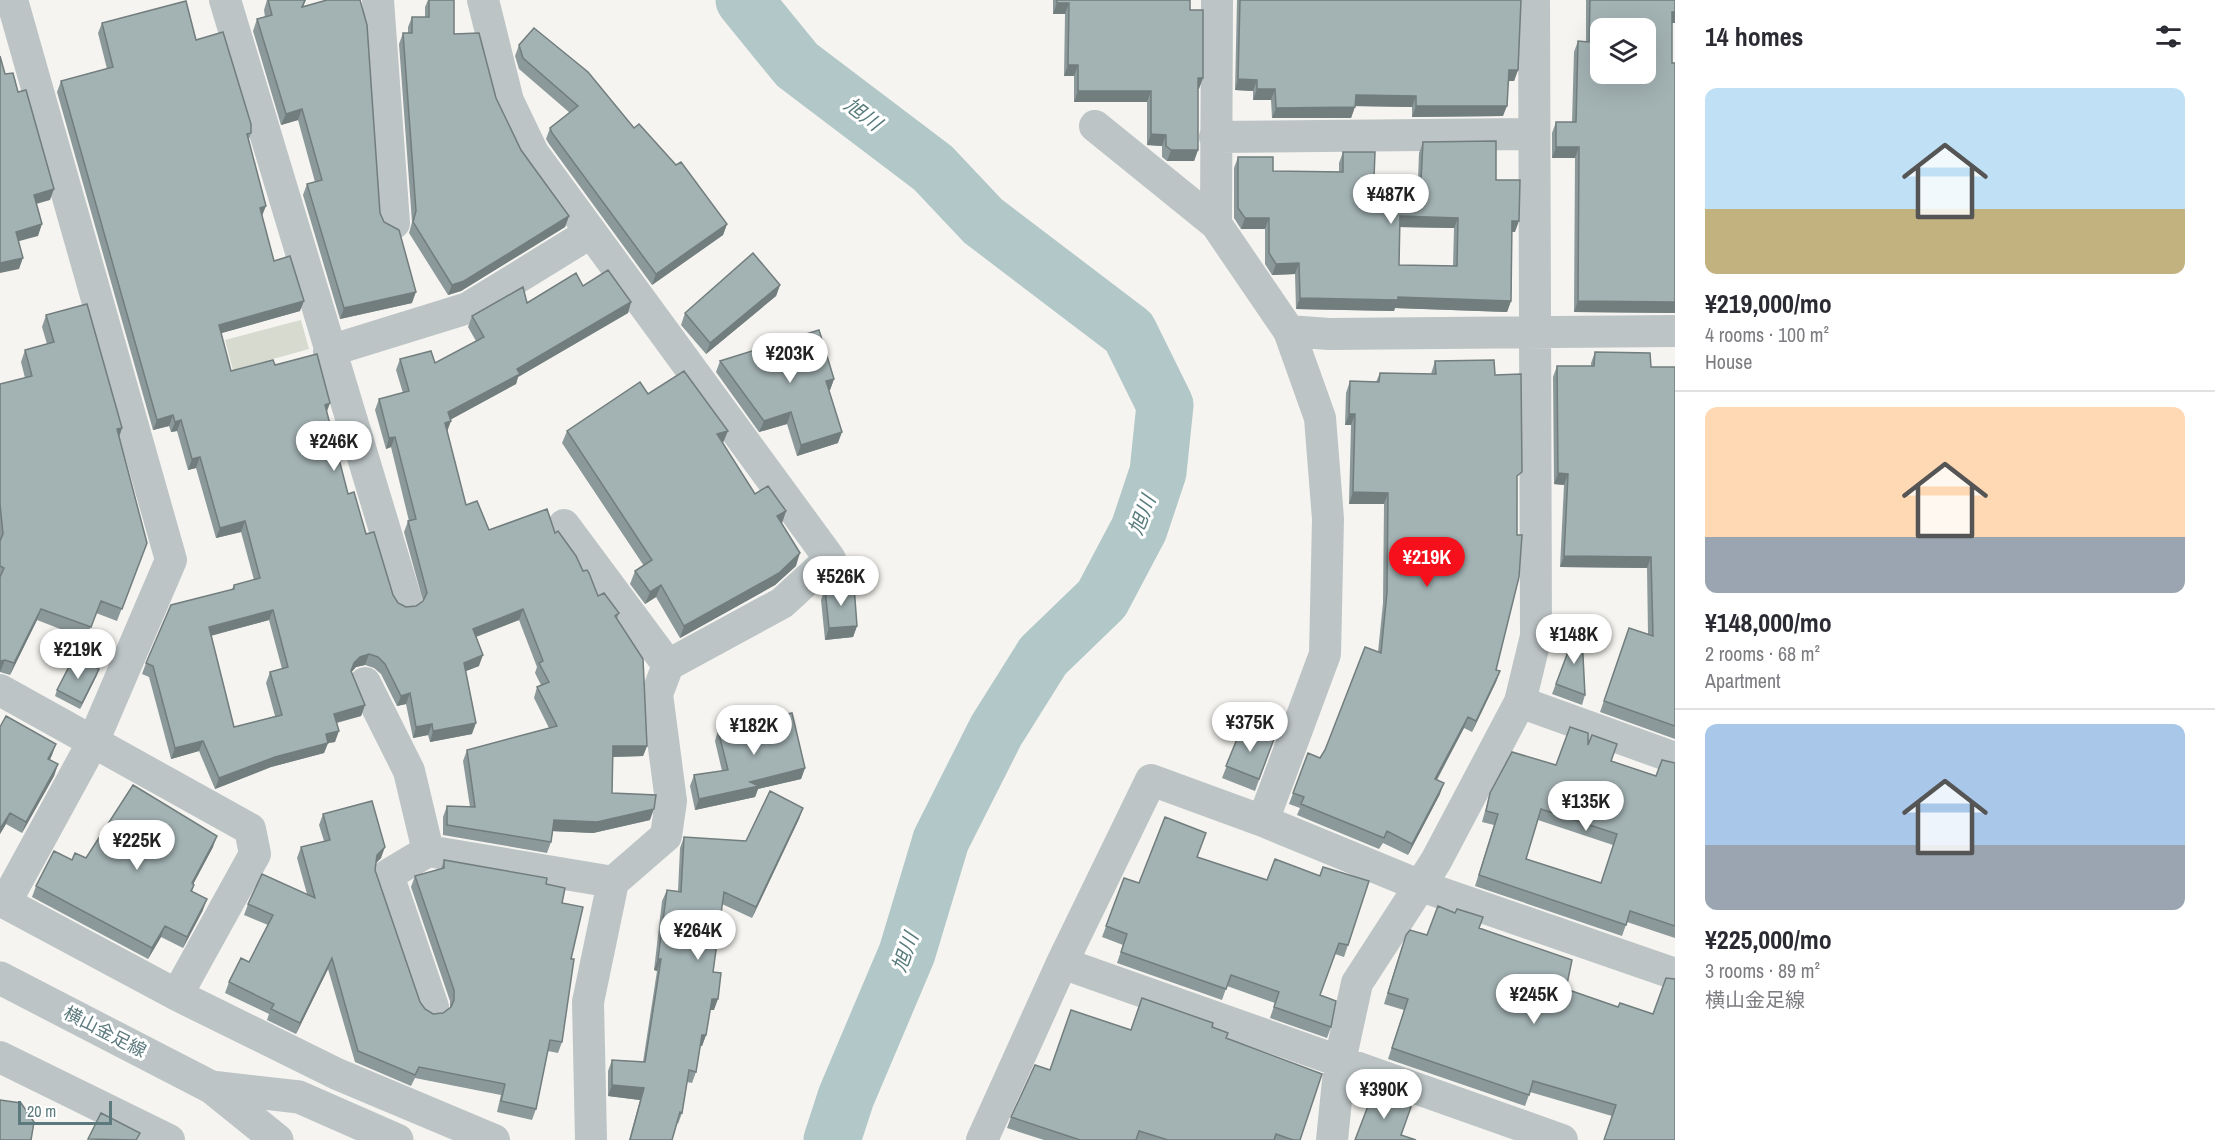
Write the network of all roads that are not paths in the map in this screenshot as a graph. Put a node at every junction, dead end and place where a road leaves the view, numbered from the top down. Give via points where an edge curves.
1 (12, 0) edge
2 (225, 0) edge
3 (378, 0) edge
4 (483, 0) edge
5 (1217, 0) edge
6 (1534, 0) edge
7 (1095, 126) dead end
8 (1534, 134) junction
9 (1215, 138) junction
10 (394, 223) dead end
11 (1216, 224) junction
12 (591, 233) junction
13 (1289, 331) junction
14 (1675, 331) edge
15 (1533, 332) junction
16 (329, 351) junction
17 (564, 525) dead end
18 (406, 600) dead end
19 (668, 665) junction
20 (365, 683) dead end
21 (0, 690) edge
22 (1520, 702) junction
23 (93, 742) junction
24 (1675, 758) edge
25 (1263, 821) junction
26 (428, 851) junction
27 (613, 882) junction
28 (1421, 886) junction
29 (3, 902) edge
30 (1062, 963) junction
31 (1675, 974) edge
32 (0, 978) edge
33 (177, 994) junction
34 (434, 1007) dead end
35 (0, 1057) edge
36 (1340, 1061) junction
37 (211, 1087) junction
38 (169, 1140) edge
39 (277, 1140) edge
40 (397, 1140) edge
41 (494, 1140) edge
42 (591, 1140) edge
43 (982, 1140) edge
44 (1332, 1140) edge
45 (1562, 1140) edge

1 - 23 street via 171,560
2 - 16 street
3 - 10 street
4 - 12 street via 508,101 533,153
5 - 9 street
6 - 8 street
7 - 11 street
8 - 9 street
8 - 15 street
9 - 11 street
11 - 13 street
12 - 16 street via 468,308
12 - 19 street via 830,559 782,603
13 - 15 street
13 - 25 street via 1320,418 1328,519 1325,654
14 - 15 street
15 - 22 street via 1536,636
16 - 18 street
17 - 19 street
19 - 27 street via 657,694 671,801 666,836
20 - 26 street via 409,771
21 - 23 street
22 - 24 street
22 - 28 street
23 - 29 street
23 - 33 street via 250,829 255,854
25 - 28 street
25 - 30 street via 1151,780
26 - 27 street
26 - 34 street via 388,875
27 - 42 street via 588,1002
28 - 31 street
28 - 36 street via 1357,983
29 - 33 street
30 - 36 street
30 - 43 street
32 - 37 street, 横山金足線
33 - 41 street via 337,1074
35 - 38 street
36 - 44 street
36 - 45 street
37 - 39 street, 横山金足線
37 - 40 street, 横山金足線 via 299,1097

